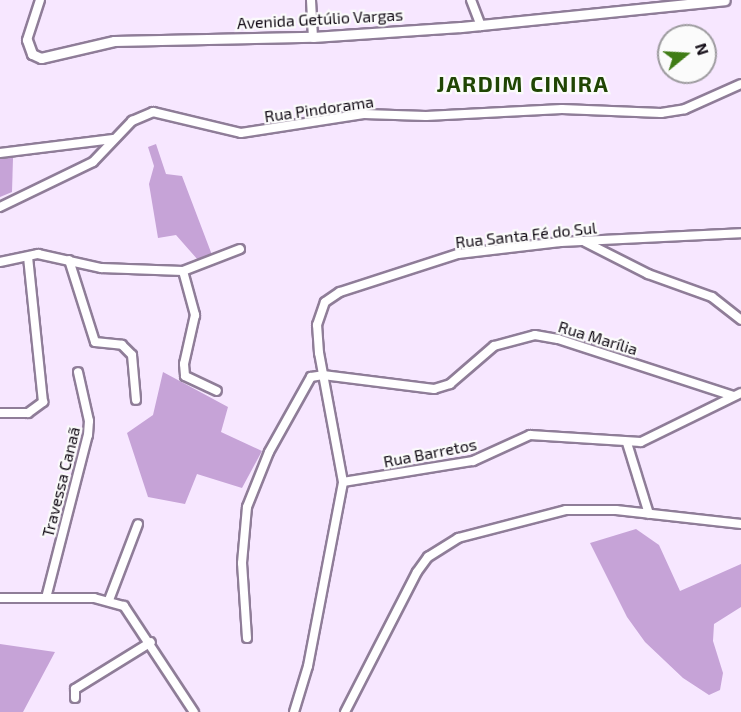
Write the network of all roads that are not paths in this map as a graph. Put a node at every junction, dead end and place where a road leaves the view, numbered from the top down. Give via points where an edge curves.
1 (40, 0) edge
2 (311, 0) edge
3 (471, 0) edge
4 (725, 0) edge
5 (696, 2) edge
6 (481, 26) junction
7 (312, 37) junction
8 (27, 40) joint
9 (741, 84) edge
10 (113, 139) junction
11 (0, 153) edge
12 (0, 207) edge
13 (741, 233) edge
14 (585, 242) junction
15 (240, 249) dead end
16 (28, 257) junction
17 (69, 260) junction
18 (0, 262) edge
19 (183, 271) junction
20 (741, 320) edge
21 (127, 347) junction
22 (138, 358) dead end
23 (78, 372) dead end
24 (323, 375) junction
25 (217, 391) dead end
26 (737, 394) edge
27 (136, 400) dead end
28 (0, 413) edge
29 (627, 443) junction
30 (343, 482) junction
31 (649, 514) junction
32 (138, 524) dead end
33 (741, 524) edge
34 (0, 598) edge
35 (46, 598) junction
36 (109, 600) junction
37 (247, 638) dead end
38 (151, 642) junction
39 (75, 698) dead end
40 (194, 712) edge
41 (294, 712) edge
42 (345, 712) edge

1 - 8 street
2 - 7 street
3 - 6 street
4 - 5 street, Avenida Getúlio Vargas
5 - 6 street, Avenida Getúlio Vargas
6 - 7 street, Avenida Getúlio Vargas
7 - 8 street, Avenida Getúlio Vargas via 131,40 41,58 32,54
9 - 10 street, Rua Pindorama via 685,109 661,113 562,109 426,116 364,114 241,133 153,112 132,121
10 - 11 street
10 - 12 street, Rua Pindorama via 93,162
13 - 14 street, Rua Santa Fé do Sul
14 - 20 street via 648,274 712,297
14 - 24 street, Rua Santa Fé do Sul via 458,254 330,297 317,326
15 - 19 street
16 - 17 street via 38,254
16 - 18 street
16 - 28 street via 43,402 28,413
17 - 19 street via 101,268
17 - 21 street via 95,342
19 - 25 street via 195,315 183,371 192,382
21 - 22 street via 134,348
21 - 27 street via 135,367
23 - 35 street, Travessa Canaã via 90,421
24 - 26 street, Rua Marília via 434,389 450,384 503,342 547,336
24 - 30 street, Rua Santa Fé do Sul
24 - 37 street via 305,383 269,452 247,507 242,563
26 - 29 street, Rua Barretos via 648,440
29 - 30 street, Rua Barretos via 530,435 473,461
29 - 31 street
30 - 41 street via 308,666
31 - 33 street
31 - 42 street via 566,510 488,528 442,546 417,572
32 - 36 street
34 - 35 street
35 - 36 street
36 - 38 street via 128,608
38 - 39 street via 75,688
38 - 40 street

